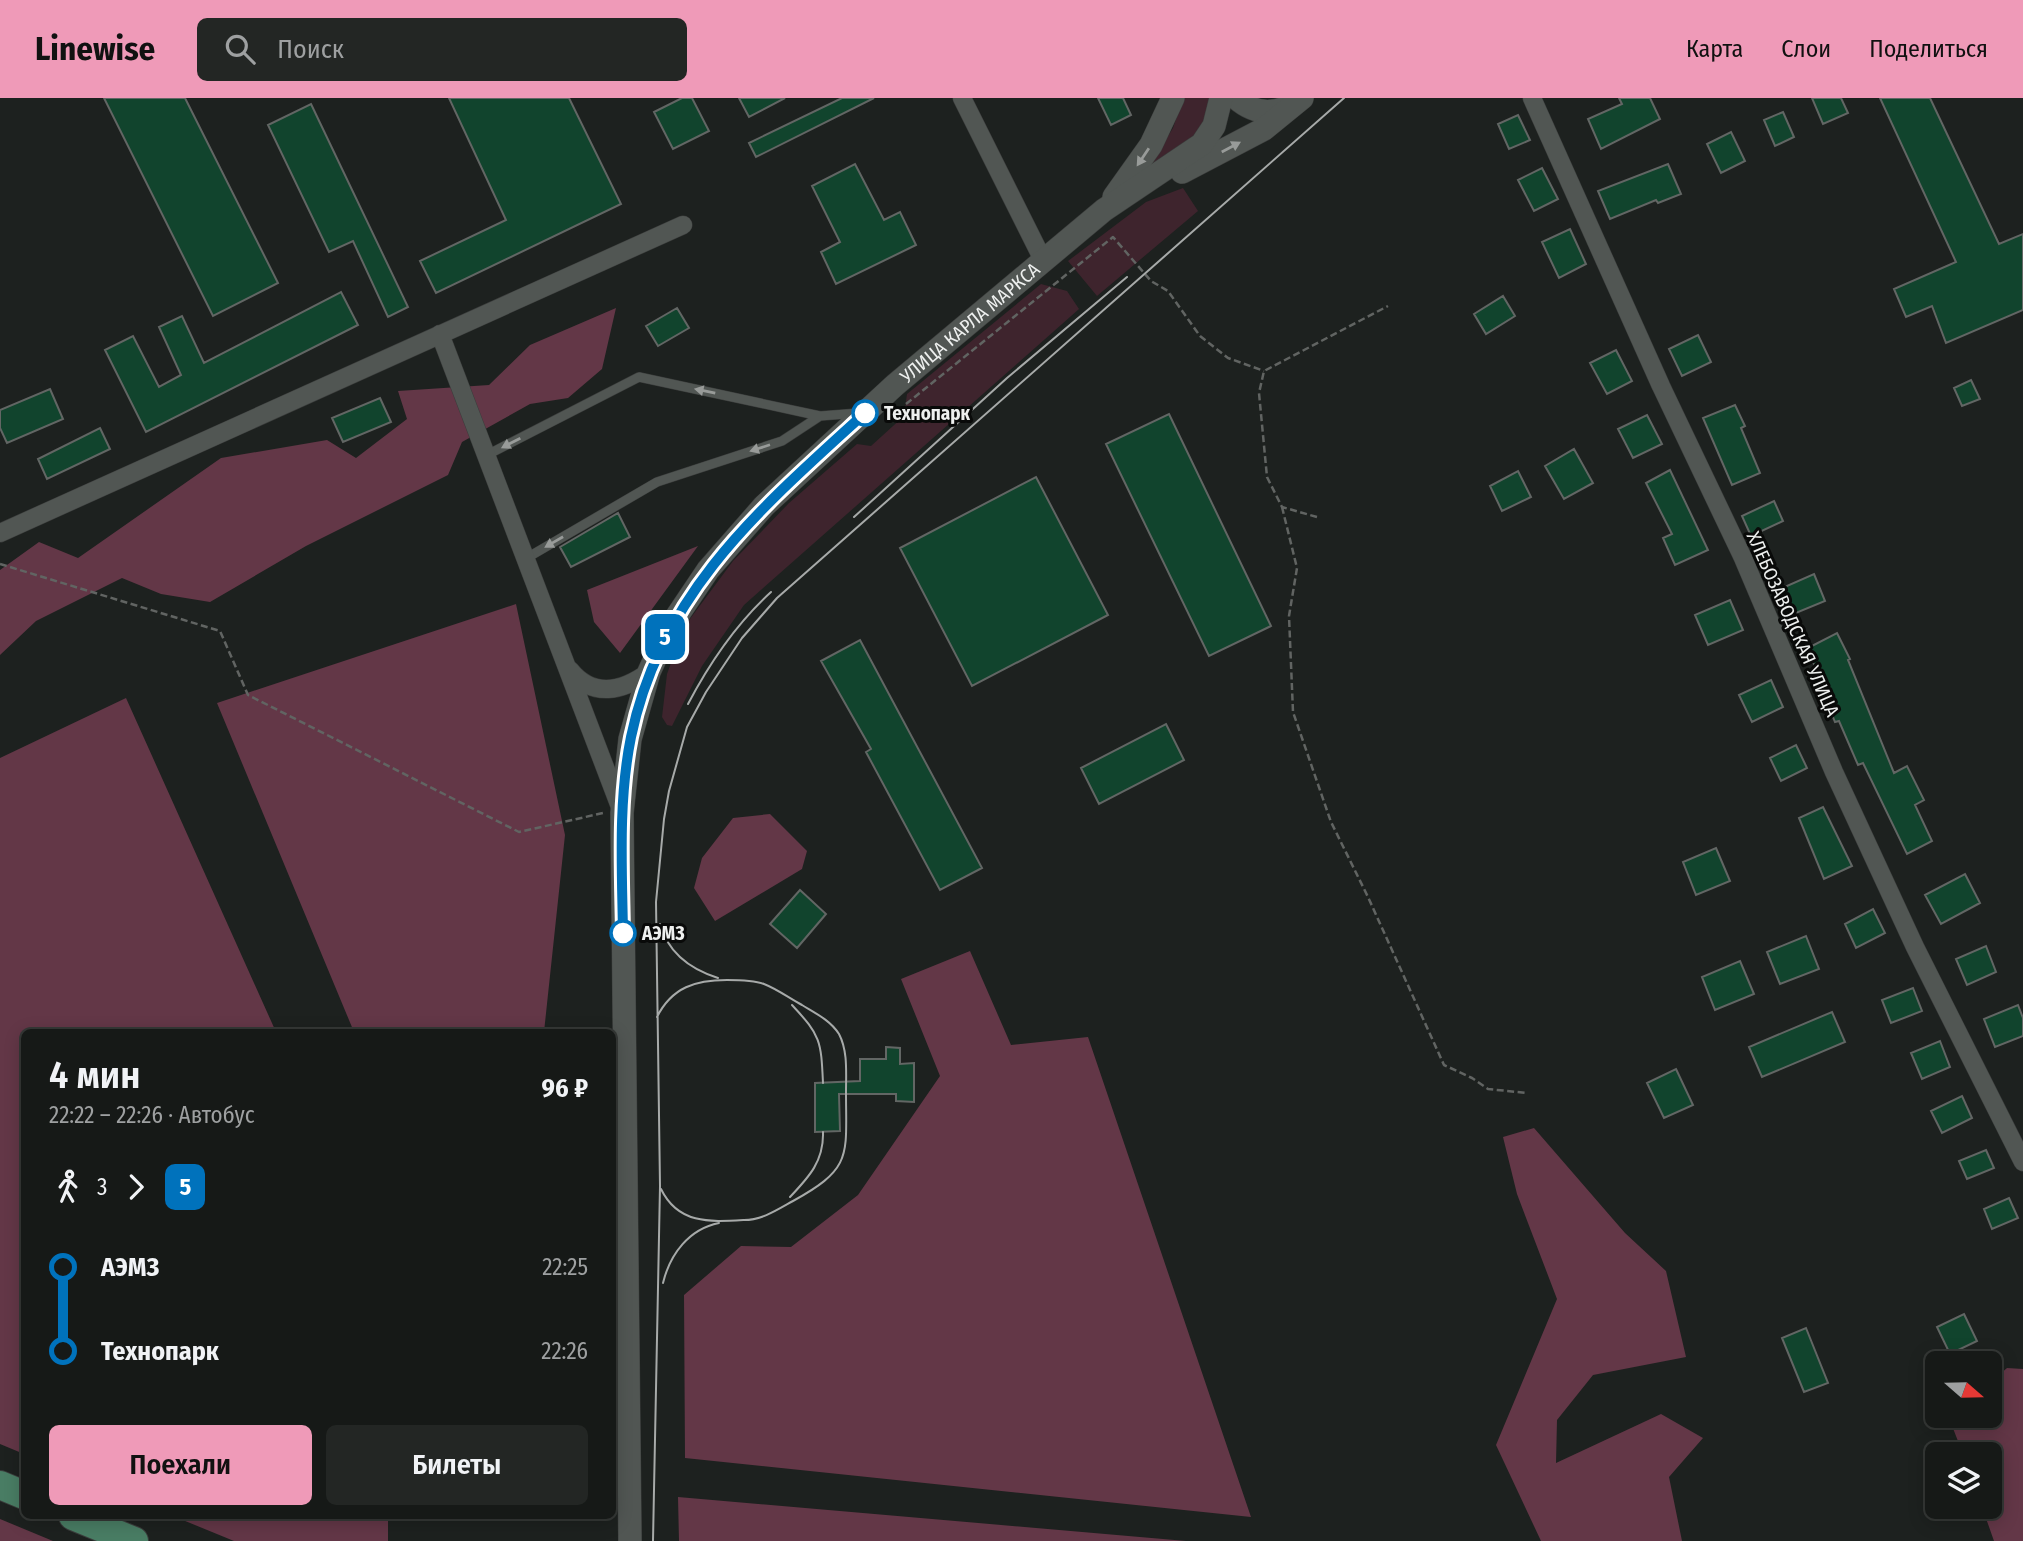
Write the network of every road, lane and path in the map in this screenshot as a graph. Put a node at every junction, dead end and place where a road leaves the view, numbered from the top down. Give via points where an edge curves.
1 (962, 98) edge
2 (1173, 98) edge
3 (1221, 98) edge
4 (1236, 98) edge
5 (1532, 98) edge
6 (1301, 99) edge
7 (1104, 210) junction
8 (683, 225) dead end
9 (1043, 260) junction
10 (1388, 306) dead end
11 (440, 334) junction
12 (1264, 371) junction
13 (898, 410) dead end
14 (865, 413) junction
15 (820, 416) junction
16 (485, 456) junction
17 (1282, 507) junction
18 (1317, 517) dead end
19 (0, 533) edge
20 (525, 559) junction
21 (0, 564) edge
22 (564, 662) junction
23 (649, 672) junction
24 (613, 813) junction
25 (1527, 1094) dead end
26 (2023, 1162) edge
27 (0, 1485) edge
28 (21, 1494) edge
29 (80, 1519) edge
30 (134, 1541) edge
31 (630, 1541) edge

1 - 9 street
2 -> 7 street via 1151,145
3 - 7 street, УЛИЦА КАРЛА МАРКСА via 1214,126 1202,144
4 - 6 street via 1268,112
5 - 26 street, ХЛЕБОЗАВОДСКАЯ УЛИЦА via 1743,558 1834,772
7 -> 6 street, УЛИЦА КАРЛА МАРКСА via 1264,130
7 - 9 street, УЛИЦА КАРЛА МАРКСА
8 - 11 street
9 - 14 street, УЛИЦА КАРЛА МАРКСА
10 - 12 path
11 - 16 street
11 - 19 street
12 - 13 path via 1228,358 1200,335 1168,290 1151,281 1114,237
12 - 17 path via 1259,393 1267,477
14 - 15 lane
14 - 23 street, УЛИЦА КАРЛА МАРКСА via 764,506 708,570 669,628
15 -> 16 lane via 639,377
15 -> 20 lane via 782,441 657,482
16 - 20 street
17 - 18 path
17 - 25 path via 1297,568 1289,616 1293,712 1331,822 1444,1066 1488,1089
20 - 22 street
21 - 24 path via 220,631 248,695 519,832
22 - 23 street via 587,685 604,689 632,685
22 - 24 street
23 - 24 street, УЛИЦА КАРЛА МАРКСА
24 - 31 street, УЛИЦА КАРЛА МАРКСА
27 - 28 main road
29 - 30 main road

